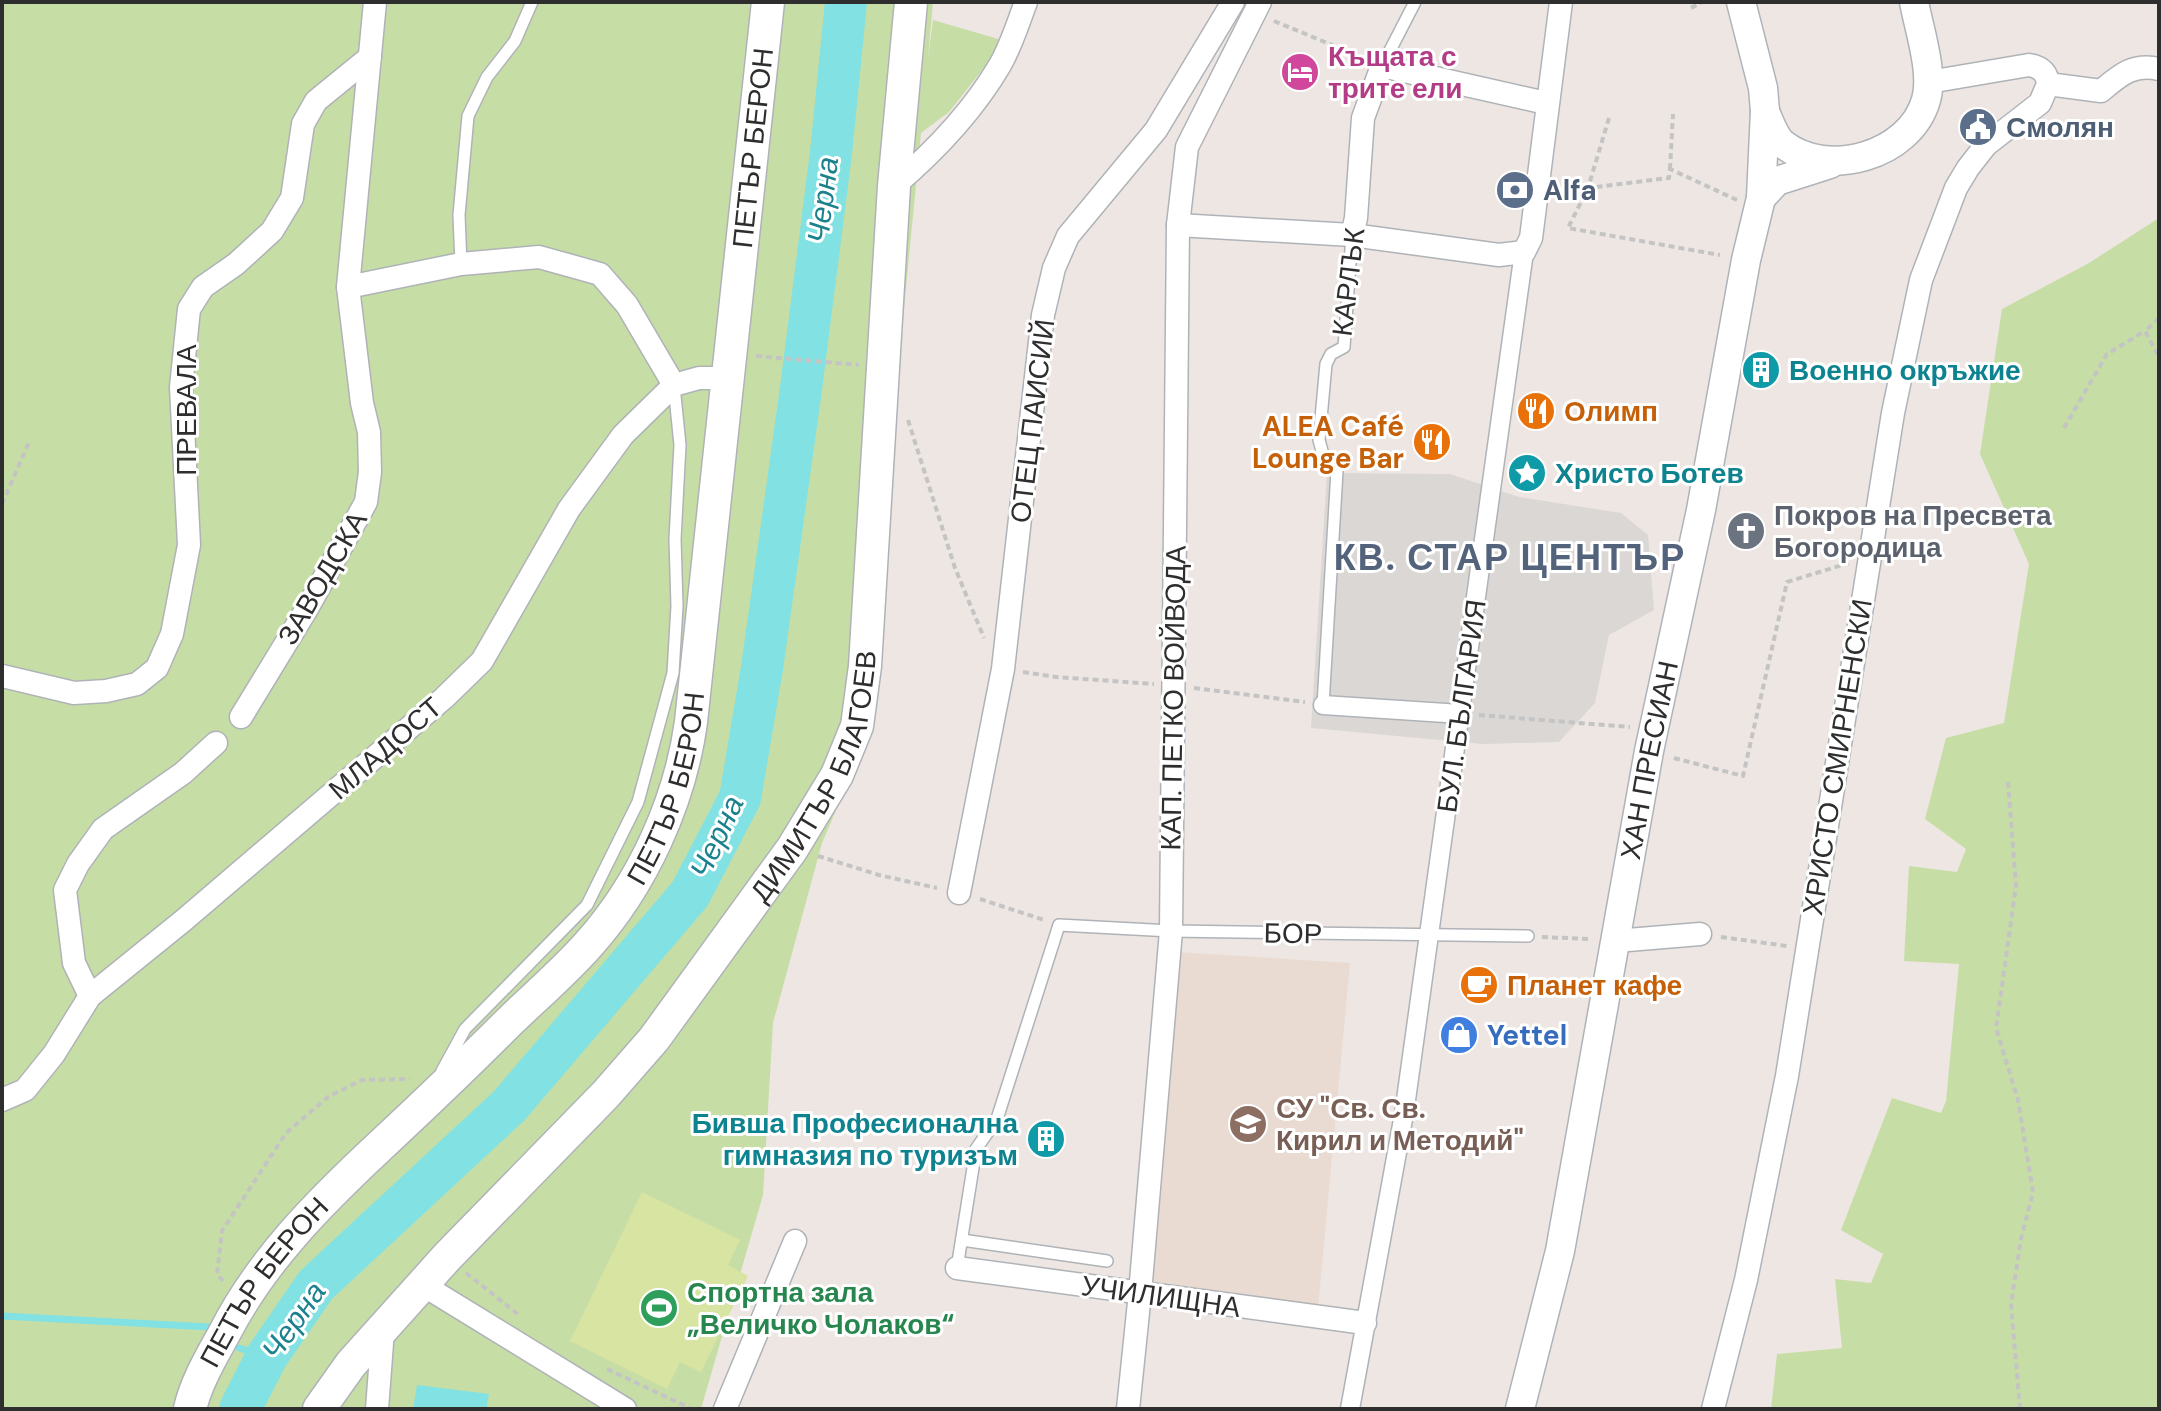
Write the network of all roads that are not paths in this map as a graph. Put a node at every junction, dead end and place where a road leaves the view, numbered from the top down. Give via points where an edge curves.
1 (375, 2) edge
2 (532, 2) edge
3 (768, 2) edge
4 (911, 2) edge
5 (1026, 2) edge
6 (1233, 2) edge
7 (1415, 2) edge
8 (1561, 2) edge
9 (1741, 2) edge
10 (1914, 2) edge
11 (1257, 7) edge
12 (370, 57) junction
13 (1382, 66) junction
14 (2159, 69) edge
15 (1929, 82) junction
16 (2048, 84) junction
17 (1546, 103) junction
18 (1765, 111) junction
19 (1838, 161) junction
20 (894, 186) junction
21 (1760, 203) junction
22 (1178, 225) junction
23 (1352, 235) junction
24 (1524, 252) junction
25 (461, 264) junction
26 (348, 287) junction
27 (729, 378) junction
28 (674, 385) junction
29 (2, 676) edge
30 (1323, 705) joint
31 (1461, 714) junction
32 (241, 717) dead end
33 (216, 743) dead end
34 (959, 893) road end
35 (1171, 931) junction
36 (1700, 934) road end
37 (1427, 936) junction
38 (1528, 936) road end
39 (1616, 941) junction
40 (90, 996) junction
41 (437, 1080) road end
42 (2, 1100) edge
43 (962, 1240) junction
44 (795, 1241) dead end
45 (1107, 1261) dead end
46 (957, 1268) joint
47 (423, 1285) junction
48 (1140, 1293) junction
49 (1365, 1323) junction
50 (383, 1330) junction
51 (190, 1409) edge
52 (319, 1409) edge
53 (377, 1409) edge
54 (625, 1409) edge
55 (725, 1409) edge
56 (1128, 1409) edge
57 (1350, 1409) edge
58 (1520, 1409) edge
59 (1713, 1409) edge

1 - 12 street, ЗАВОДСКА
2 - 25 lane via 515,41 487,77 468,116 459,215
3 - 27 main road, ПЕТЪР БЕРОН
4 - 20 main road, ДИМИТЪР БЛАГОЕВ
5 - 20 street via 1001,64 986,86 933,153
6 - 34 street, ОТЕЦ ПАИСИЙ via 1156,130 1068,236 1054,268 1043,315 1003,669
7 - 13 lane, КАРЛЪК
8 - 17 street, БУЛ. БЪЛГАРИЯ
9 - 18 street
10 - 15 street
11 - 22 street, КАП. ПЕТКО ВОЙВОДА via 1187,147
12 - 26 street, ЗАВОДСКА
12 - 29 street, ПРЕВАЛА via 316,101 303,124 292,198 272,231 203,287 189,309 181,387 189,545 172,634 157,668 137,684 74,693
13 - 17 street
13 - 23 street, КАРЛЪК via 1363,118
14 - 16 street via 2125,71 2101,91
15 - 16 street via 2029,65 2044,72
15 - 19 street via 1920,114 1904,134 1879,151
16 - 59 street, ХРИСТО СМИРНЕНСКИ via 2040,103 1986,145 1968,168 1921,280 1893,413 1787,1076 1746,1280
17 - 24 street, БУЛ. БЪЛГАРИЯ via 1535,211
18 - 19 street via 1780,142 1803,157
18 - 21 street, ХАН ПРЕСИАН
19 - 21 street via 1777,181
20 - 47 main road, ДИМИТЪР БЛАГОЕВ via 861,701 843,764 792,849 654,1039
21 - 39 street, ХАН ПРЕСИАН via 1651,740
22 - 23 street
22 - 35 street, КАП. ПЕТКО ВОЙВОДА
23 - 24 street via 1499,255
23 - 30 lane, КАРЛЪК via 1344,347 1326,364 1319,440 1324,458 1337,471
24 - 31 street, БУЛ. БЪЛГАРИЯ
25 - 26 street
25 - 28 street via 539,257 600,274 627,305
26 - 32 street, ЗАВОДСКА via 369,432 366,502
27 - 28 street
27 - 51 main road, ПЕТЪР БЕРОН via 688,748 654,844 589,945 337,1187 275,1254 241,1301
28 - 40 street, МЛАДОСТ via 623,435 569,509 482,661 433,709
28 - 41 lane via 680,445 673,673 638,802 587,905 465,1029
30 - 31 street
31 - 37 street, БУЛ. БЪЛГАРИЯ
33 - 40 street via 103,829 65,890 74,963
35 - 37 lane, БОР
35 - 43 lane, БОР via 1059,925 997,1119 976,1149
35 - 48 street, КАП. ПЕТКО ВОЙВОДА
36 - 39 street
37 - 38 lane, БОР
37 - 49 street, БУЛ. БЪЛГАРИЯ via 1404,1114
39 - 58 street, ХАН ПРЕСИАН via 1560,1251
40 - 42 street, МЛАДОСТ via 25,1090
43 - 45 lane
43 - 46 lane
44 - 55 street
46 - 48 street, УЧИЛИЩНА
47 - 50 main road, ДИМИТЪР БЛАГОЕВ
47 - 54 street
48 - 49 street, УЧИЛИЩНА
48 - 56 street, КАП. ПЕТКО ВОЙВОДА
49 - 57 street, БУЛ. БЪЛГАРИЯ
50 - 52 main road
50 - 53 street

